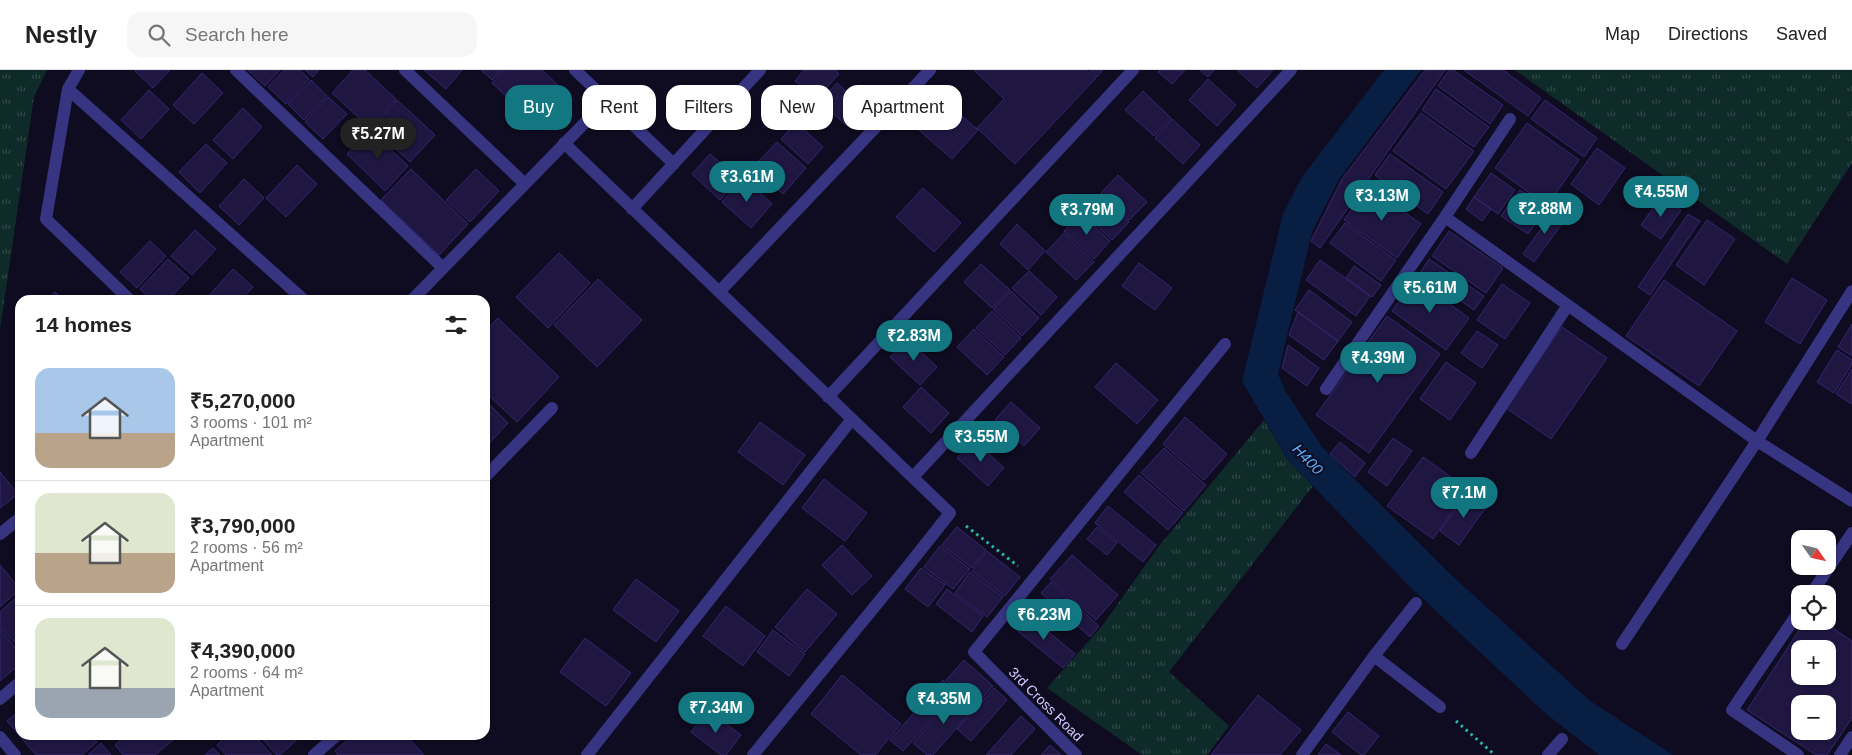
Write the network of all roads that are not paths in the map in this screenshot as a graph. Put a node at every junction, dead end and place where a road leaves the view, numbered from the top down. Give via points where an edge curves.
1 (79, 70) edge
2 (236, 70) edge
3 (405, 70) edge
4 (575, 70) edge
5 (930, 70) edge
6 (1133, 70) edge
7 (1291, 70) edge
8 (757, 71) edge
9 (590, 85) edge
10 (68, 90) junction
11 (1510, 119) dead end
12 (582, 125) edge
13 (638, 130) edge
14 (564, 144) junction
15 (674, 164) junction
16 (525, 184) junction
17 (632, 209) junction
18 (1445, 217) junction
19 (443, 268) junction
20 (719, 292) junction
21 (1852, 293) edge
22 (125, 295) edge
23 (298, 295) edge
24 (417, 295) edge
25 (1568, 306) junction
26 (1225, 344) dead end
27 (1326, 389) dead end
28 (828, 397) junction
29 (552, 408) dead end
30 (852, 419) junction
31 (1757, 441) junction
32 (1471, 453) dead end
33 (490, 472) edge
34 (913, 477) junction
35 (1852, 501) edge
36 (15, 522) edge
37 (0, 534) edge
38 (1852, 534) edge
39 (1817, 585) edge
40 (1416, 603) dead end
41 (1791, 623) edge
42 (1622, 644) dead end
43 (1374, 656) junction
44 (15, 686) edge
45 (0, 699) edge
46 (1440, 707) road end
47 (0, 737) edge
48 (1852, 737) edge
49 (1562, 739) dead end
50 (331, 740) edge
51 (15, 755) edge
52 (314, 755) edge
53 (587, 755) edge
54 (752, 755) edge
55 (1076, 755) edge
56 (1302, 755) edge
57 (1548, 755) edge
58 (1798, 755) edge
59 (1840, 755) edge

1 - 10 street
2 - 19 street
3 - 16 street
4 - 9 street
5 - 20 street
6 - 28 street
7 - 34 street
8 - 15 street
10 - 22 street via 46,219
10 - 23 street
11 - 18 street
12 - 14 street
13 - 15 street
14 - 16 street
14 - 17 street
15 - 17 street
16 - 19 street
17 - 20 street
18 - 25 street
18 - 27 street
19 - 24 street
20 - 28 street
21 - 31 street
25 - 31 street
25 - 32 street
26 - 55 street, 3rd Cross Road via 974,652
28 - 30 street
29 - 33 street
30 - 34 street
30 - 53 street
31 - 35 street
31 - 42 street
34 - 54 street via 950,513
36 - 37 street
38 - 39 street
40 - 43 street
41 - 58 street via 1732,710
43 - 46 street
43 - 56 street
44 - 45 street
47 - 51 street
48 - 59 street
49 - 57 street
50 - 52 street

